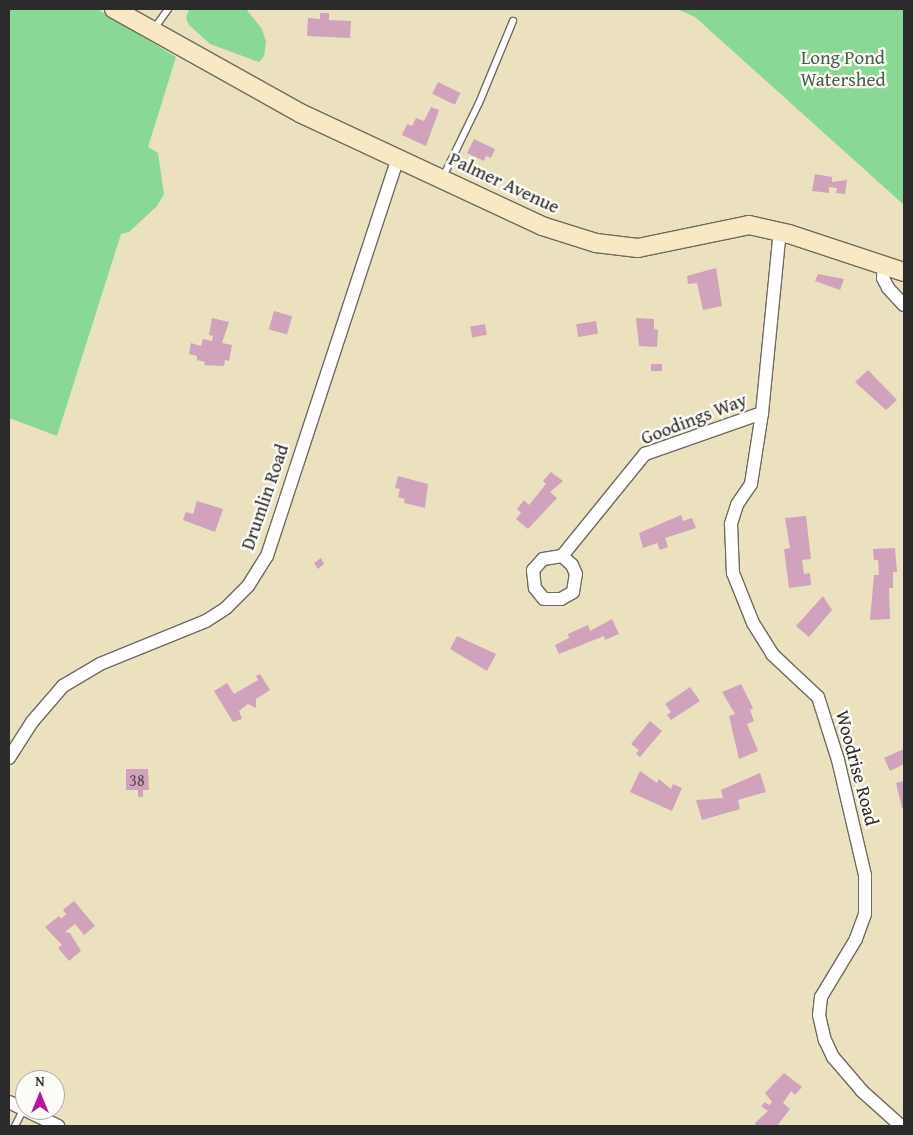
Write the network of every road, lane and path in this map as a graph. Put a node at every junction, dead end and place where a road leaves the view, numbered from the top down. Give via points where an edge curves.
1 (114, 9) edge
2 (168, 9) edge
3 (513, 21) dead end
4 (153, 32) junction
5 (398, 158) junction
6 (443, 179) junction
7 (780, 231) junction
8 (884, 264) junction
9 (904, 272) edge
10 (904, 305) edge
11 (762, 413) junction
12 (562, 556) dead end
13 (9, 758) edge
14 (45, 1120) edge
15 (58, 1126) edge
16 (901, 1126) edge

1 - 4 main road, Palmer Avenue
2 - 4 lane
3 - 6 lane
4 - 5 main road, Palmer Avenue via 300,113
5 - 6 main road, Palmer Avenue
5 - 13 street, Drumlin Road via 267,556 248,586 226,608 206,621 100,664 63,686 32,722
6 - 7 main road, Palmer Avenue via 542,226 596,244 638,248 750,225
7 - 8 main road, Palmer Avenue
7 - 11 street, Goodings Way
8 - 9 main road, Palmer Avenue
8 - 10 street via 883,278
11 - 12 street, Goodings Way via 645,454
11 - 16 street, Woodrise Road via 751,484 737,505 731,524 733,573 753,623 772,654 818,697 838,760 865,875 865,914 856,939 821,997 819,1015 833,1057 862,1091
14 - 15 street

